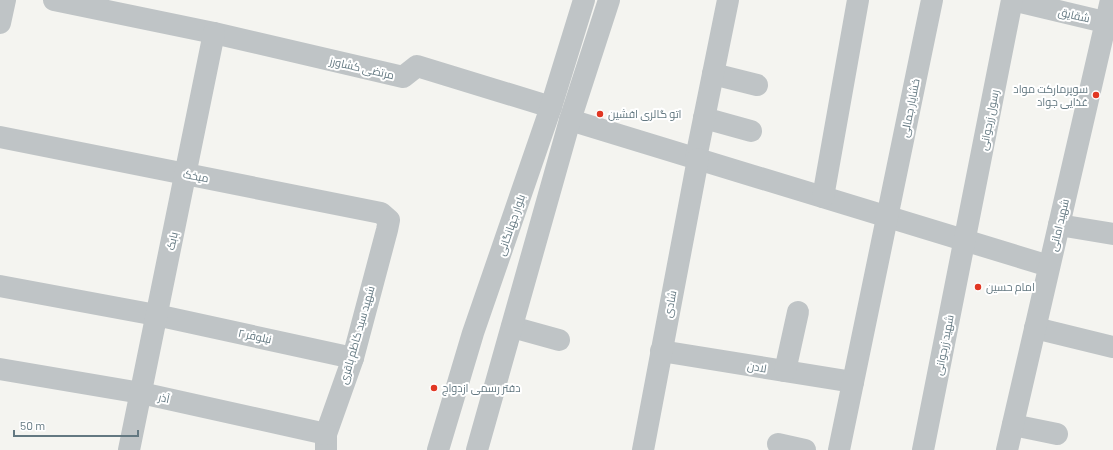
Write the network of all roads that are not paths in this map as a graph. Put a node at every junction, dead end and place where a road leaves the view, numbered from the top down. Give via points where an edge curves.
1 (5, 0) edge
2 (54, 0) edge
3 (584, 0) edge
4 (609, 0) edge
5 (728, 0) edge
6 (858, 0) edge
7 (932, 0) edge
8 (1012, 0) edge
9 (1111, 0) edge
10 (0, 23) edge
11 (1109, 23) edge
12 (214, 33) junction
13 (713, 74) junction
14 (757, 85) dead end
15 (551, 107) junction
16 (704, 118) junction
17 (570, 120) junction
18 (751, 131) dead end
19 (0, 137) edge
20 (697, 158) junction
21 (186, 174) junction
22 (823, 197) junction
23 (888, 217) junction
24 (389, 220) joint
25 (1059, 225) junction
26 (1113, 234) edge
27 (965, 240) junction
28 (1049, 266) junction
29 (0, 286) edge
30 (798, 312) dead end
31 (156, 315) junction
32 (1035, 328) junction
33 (473, 333) junction
34 (509, 336) junction
35 (559, 340) dead end
36 (1113, 347) edge
37 (661, 351) junction
38 (353, 358) junction
39 (0, 369) edge
40 (785, 371) junction
41 (853, 382) junction
42 (141, 393) junction
43 (1013, 424) junction
44 (1057, 434) dead end
45 (326, 442) edge
46 (778, 444) dead end
47 (129, 450) edge
48 (438, 450) edge
49 (477, 450) edge
50 (643, 450) edge
51 (805, 450) edge
52 (839, 450) edge
53 (923, 450) edge
54 (1007, 450) edge

1 - 10 street
2 - 12 street
3 - 15 street, بلوار جهانگانی
4 - 17 street
5 - 13 street, شادی
6 - 22 street
7 - 23 street, خشایار جمالی
8 - 11 street, شقایق
8 - 27 street, رسول زرجوانی
9 - 11 street, شهید امانی
11 - 25 street, شهید امانی
12 - 15 street, مرتضی کشاورز via 403,77 417,66
12 - 21 street, بابک
13 - 14 street
13 - 16 street, شادی
15 - 33 street, بلوار جهانگانی
16 - 18 street
16 - 20 street, شادی
17 - 20 street
17 - 34 street
19 - 21 street, میخک
20 - 22 street
20 - 37 street, شادی
21 - 24 street, میخک via 381,213
21 - 31 street, بابک
22 - 23 street
23 - 27 street
23 - 41 street, خشایار جمالی
24 - 38 street, شهید سید کاظم باقری
25 - 26 street
25 - 28 street, شهید امانی
27 - 28 street
27 - 53 street, شهید زرجوانی
28 - 32 street, شهید امانی
29 - 31 street, نیلوفر ۲
30 - 40 street
31 - 38 street, نیلوفر ۲
31 - 42 street, بابک
32 - 36 street
32 - 43 street, شهید امانی
33 - 34 street via 473,345 479,354 490,358 500,354
33 - 48 street, بلوار جهانگانی
34 - 35 street
34 - 49 street
37 - 40 street, لادن
37 - 50 street, شادی
38 - 45 street, شهید سید کاظم باقری
39 - 42 street, آذر
40 - 41 street, لادن
41 - 52 street, خشایار جمالی
42 - 45 street, آذر
42 - 47 street, بابک
43 - 44 street
43 - 54 street, شهید امانی
46 - 51 street

